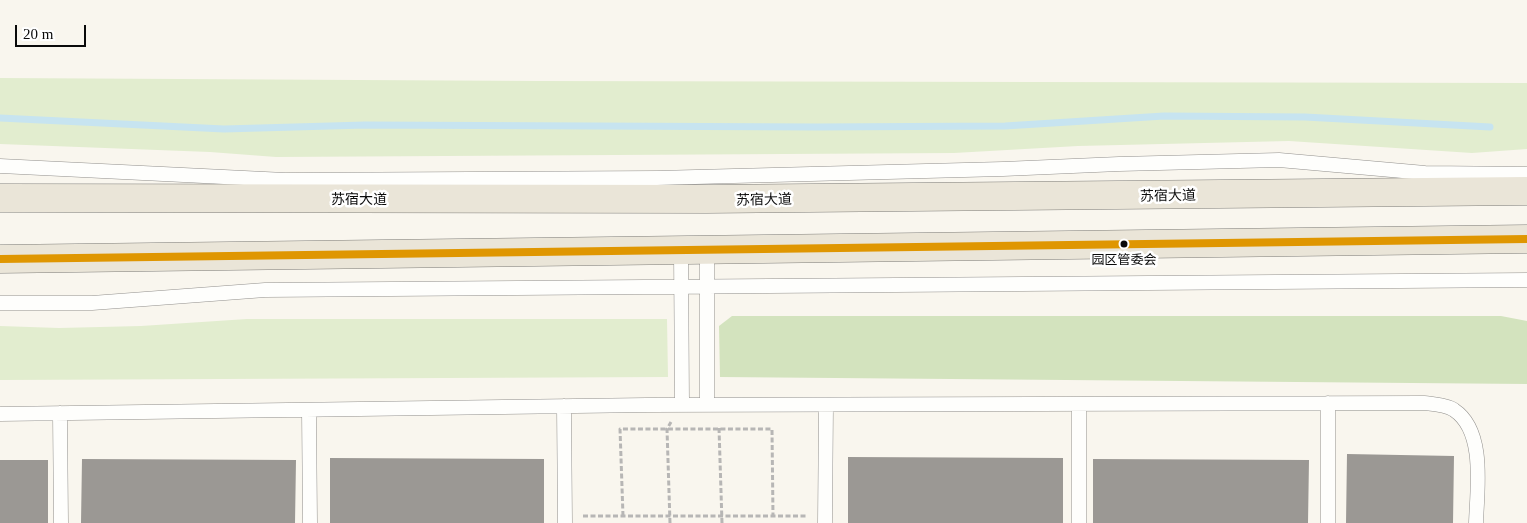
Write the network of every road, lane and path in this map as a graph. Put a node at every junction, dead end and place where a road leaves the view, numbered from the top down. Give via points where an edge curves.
1 (0, 166) edge
2 (1527, 174) edge
3 (1527, 191) edge
4 (0, 198) edge
5 (1527, 239) edge
6 (694, 250) junction
7 (0, 259) edge
8 (1527, 280) edge
9 (681, 287) junction
10 (707, 287) junction
11 (0, 303) edge
12 (1328, 403) junction
13 (1079, 404) junction
14 (682, 405) junction
15 (707, 405) junction
16 (826, 405) junction
17 (564, 406) junction
18 (309, 410) junction
19 (60, 413) junction
20 (0, 414) edge
21 (667, 429) junction
22 (720, 429) junction
23 (623, 516) junction
24 (669, 516) junction
25 (722, 516) junction
26 (773, 516) junction
27 (825, 519) edge
28 (565, 520) edge
29 (61, 523) edge
30 (310, 523) edge
31 (670, 523) edge
32 (722, 523) edge
33 (1079, 523) edge
34 (1328, 523) edge
35 (1476, 523) edge

1 - 2 lane via 285,180 657,178 1279,160 1425,173
3 - 4 main road, 苏宿大道 via 707,199
5 - 6 main road
6 - 7 main road
6 - 9 lane
6 - 10 lane
8 - 10 lane
9 - 10 lane
9 - 11 lane via 265,290 92,303
9 - 14 lane
10 - 15 lane
12 - 13 lane
12 - 34 lane
12 - 35 lane via 1424,403 1454,409 1470,426 1474,439 1478,460
13 - 16 lane
13 - 33 lane
14 - 15 lane
14 - 17 lane
14 - 21 path
15 - 16 lane
15 - 22 path
16 - 27 lane
17 - 18 lane
17 - 28 lane
18 - 19 lane
18 - 30 lane
19 - 20 lane
19 - 29 lane
21 - 22 path
21 - 23 path via 620,429
21 - 24 path
22 - 25 path
22 - 26 path via 772,428
23 - 24 path
23 - 28 path
24 - 25 path
24 - 31 path
25 - 26 path
25 - 32 path
26 - 27 path

